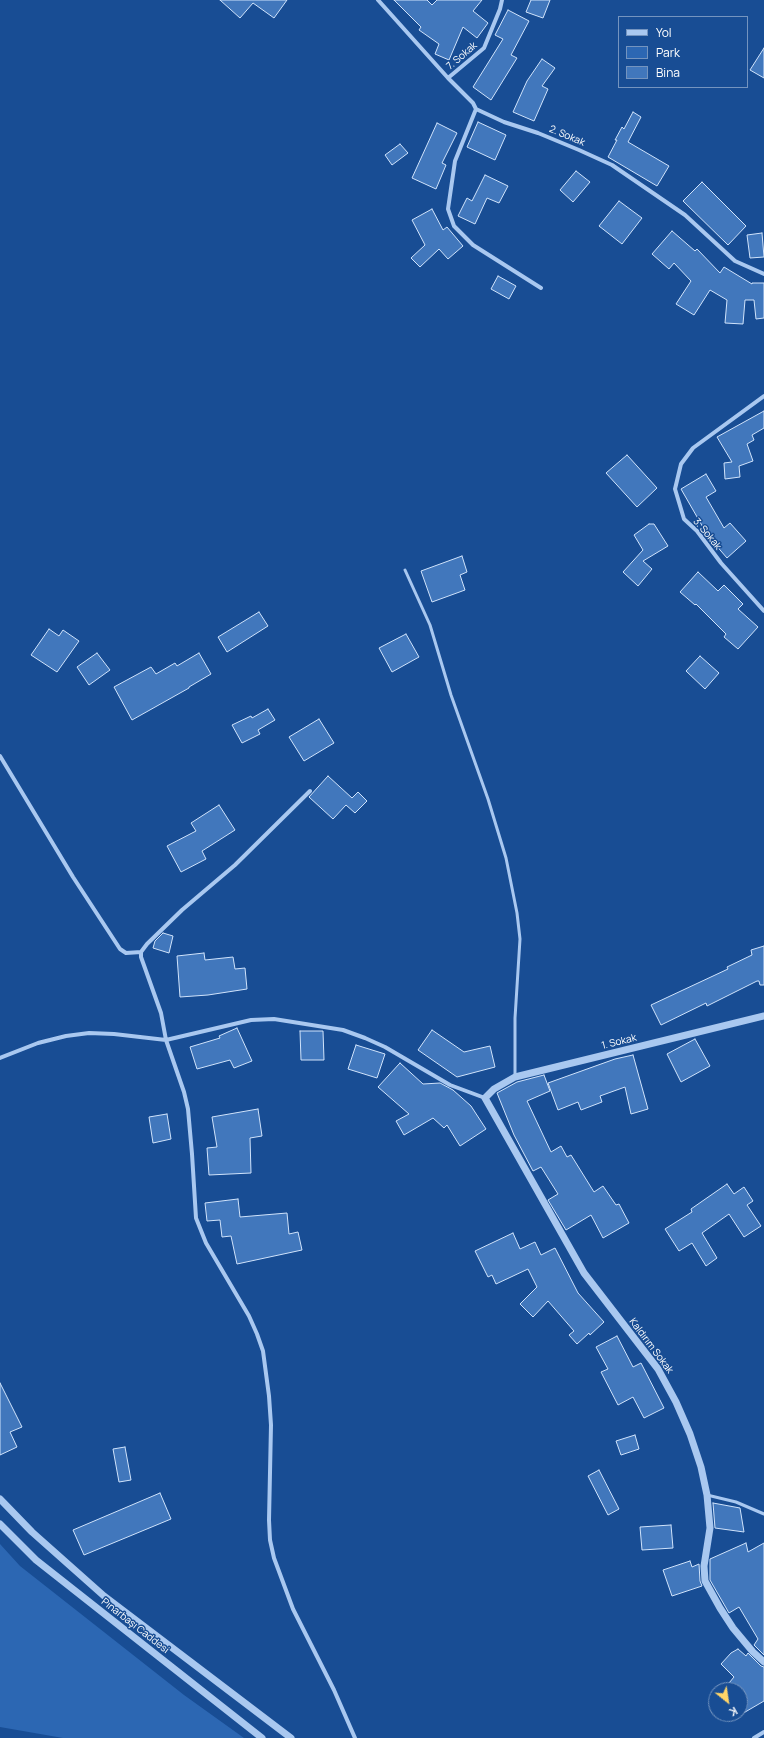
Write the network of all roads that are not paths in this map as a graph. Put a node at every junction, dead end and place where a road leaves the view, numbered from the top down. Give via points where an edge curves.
1 (378, 0) edge
2 (502, 0) edge
3 (448, 78) junction
4 (476, 109) junction
5 (764, 274) edge
6 (541, 288) dead end
7 (764, 396) edge
8 (405, 570) dead end
9 (764, 611) edge
10 (0, 756) edge
11 (310, 791) dead end
12 (141, 952) junction
13 (764, 1016) edge
14 (166, 1040) junction
15 (0, 1058) edge
16 (515, 1077) junction
17 (485, 1098) junction
18 (707, 1495) junction
19 (0, 1499) edge
20 (764, 1514) edge
21 (0, 1524) edge
22 (764, 1662) edge
23 (764, 1732) edge
24 (262, 1738) edge
25 (291, 1738) edge
26 (355, 1738) edge
27 (754, 1738) edge

1 - 3 street, 2. Sokak
2 - 3 street, 7. Sokak via 484,48
3 - 4 street, 2. Sokak
4 - 5 street, 2. Sokak via 612,165 685,215 735,261
4 - 6 street via 455,161 448,209 454,226 473,245
7 - 9 street, 3. Sokak via 693,448 682,464 675,489 684,519
8 - 16 lane via 430,625 506,858 520,939 515,1018
10 - 12 street via 120,949 126,954
11 - 12 street via 235,865 182,910
12 - 14 street via 161,1013
13 - 16 street, 1. Sokak
14 - 15 street via 89,1033 38,1043
14 - 17 street via 251,1020 274,1019 343,1030 385,1047 450,1085
14 - 26 street via 188,1109 196,1218 206,1243 249,1316 263,1351 271,1426 270,1540 274,1558 293,1609
16 - 17 street, 1. Sokak via 494,1089
17 - 18 street, Kaldırım Sokak via 584,1272 666,1382 690,1434 701,1466
18 - 20 lane via 736,1502
18 - 22 street, Kaldırım Sokak via 710,1528 704,1566 705,1581 733,1628
19 - 25 street via 32,1532 104,1596
21 - 24 street, Pınarbaşı Caddesi via 36,1560
23 - 27 street

